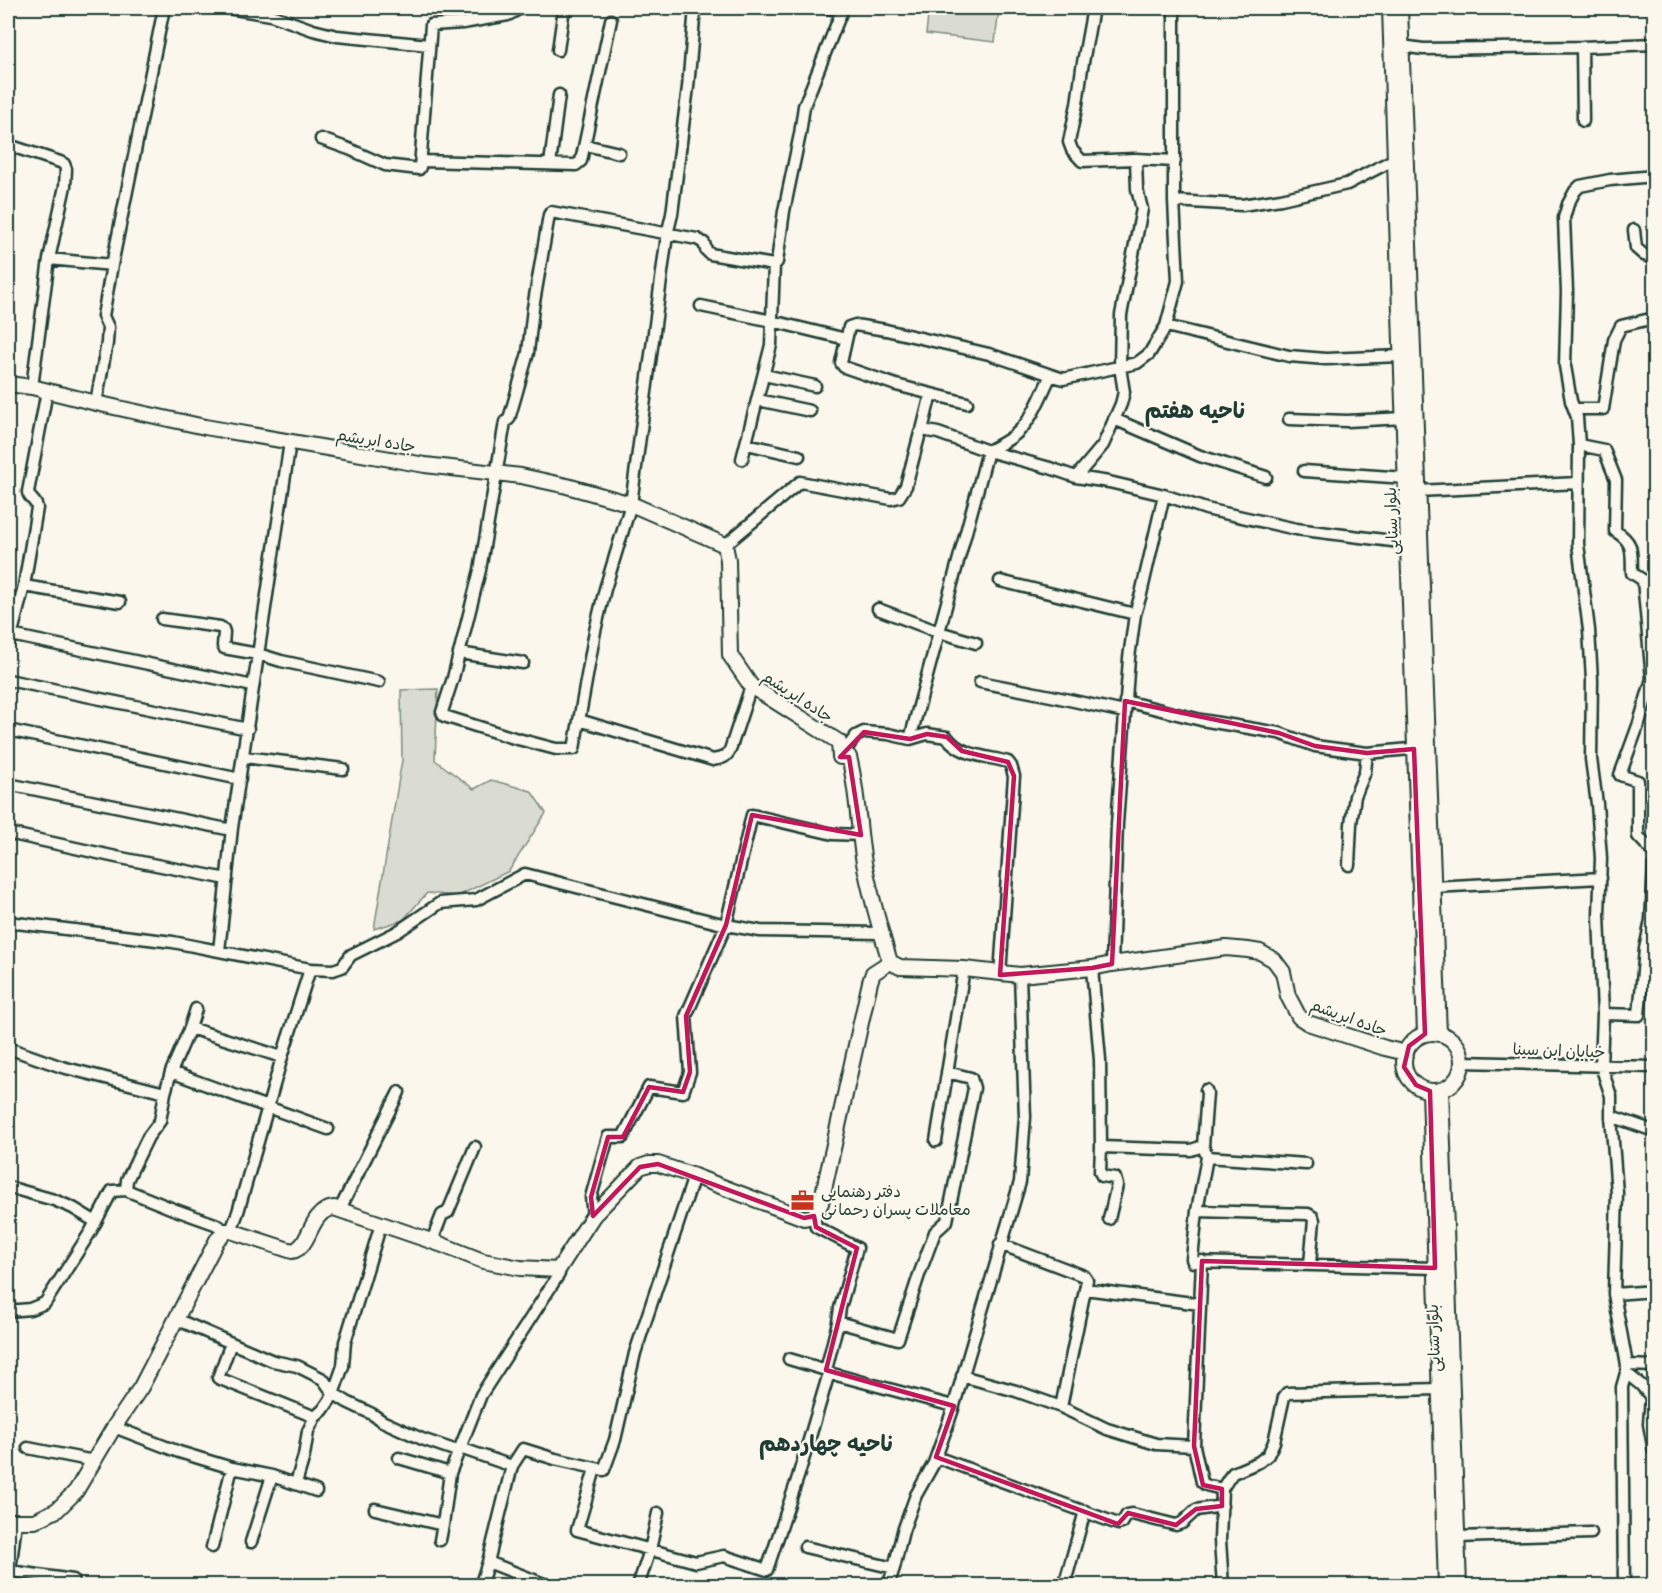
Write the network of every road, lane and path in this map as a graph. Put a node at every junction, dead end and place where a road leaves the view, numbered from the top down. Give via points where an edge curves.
1 (164, 8) edge
2 (228, 8) edge
3 (521, 8) edge
4 (564, 8) edge
5 (695, 8) edge
6 (828, 8) edge
7 (1093, 8) edge
8 (1174, 8) edge
9 (1390, 8) edge
10 (1400, 8) edge
11 (842, 9) edge
12 (611, 20) dead end
13 (1654, 44) edge
14 (429, 45) junction
15 (1402, 46) junction
16 (1582, 47) junction
17 (558, 50) dead end
18 (559, 95) dead end
19 (1583, 121) dead end
20 (321, 139) dead end
21 (8, 145) edge
22 (585, 145) junction
23 (619, 153) dead end
24 (1136, 159) junction
25 (1395, 159) junction
26 (421, 161) junction
27 (1174, 161) junction
28 (550, 164) junction
29 (1654, 176) edge
30 (1174, 201) junction
31 (1634, 230) dead end
32 (667, 235) junction
33 (1654, 258) edge
34 (49, 259) junction
35 (112, 265) junction
36 (774, 265) junction
37 (701, 306) dead end
38 (1654, 320) edge
39 (772, 321) junction
40 (1166, 326) junction
41 (846, 339) junction
42 (1401, 356) junction
43 (1120, 367) junction
44 (764, 375) junction
45 (1051, 375) junction
46 (8, 384) edge
47 (814, 386) dead end
48 (32, 387) junction
49 (47, 391) junction
50 (931, 394) junction
51 (758, 400) junction
52 (96, 403) junction
53 (967, 403) dead end
54 (1575, 409) junction
55 (810, 411) dead end
56 (1404, 418) junction
57 (1114, 419) junction
58 (1289, 419) dead end
59 (922, 430) junction
60 (290, 442) junction
61 (747, 444) junction
62 (1579, 446) junction
63 (988, 451) junction
64 (799, 456) dead end
65 (742, 459) dead end
66 (1304, 471) dead end
67 (495, 473) junction
68 (1076, 477) junction
69 (1266, 477) dead end
70 (1406, 478) junction
71 (1578, 483) junction
72 (1418, 491) junction
73 (1164, 495) junction
74 (631, 504) junction
75 (1408, 543) junction
76 (725, 545) junction
77 (1000, 581) dead end
78 (24, 586) junction
79 (120, 602) dead end
80 (878, 609) dead end
81 (1135, 614) junction
82 (162, 619) dead end
83 (939, 632) junction
84 (9, 639) edge
85 (976, 643) dead end
86 (459, 652) junction
87 (258, 654) junction
88 (523, 663) dead end
89 (8, 680) edge
90 (379, 682) dead end
91 (980, 682) dead end
92 (253, 686) junction
93 (751, 686) junction
94 (1125, 706) junction
95 (579, 720) junction
96 (248, 729) junction
97 (8, 730) edge
98 (910, 739) junction
99 (1421, 748) junction
100 (1366, 753) junction
101 (244, 757) junction
102 (840, 757) junction
103 (343, 769) dead end
104 (240, 779) junction
105 (8, 784) edge
106 (232, 828) junction
107 (8, 833) edge
108 (861, 835) junction
109 (1654, 853) edge
110 (1349, 865) dead end
111 (1654, 865) edge
112 (1601, 878) junction
113 (227, 879) junction
114 (1433, 887) junction
115 (1653, 894) edge
116 (8, 922) edge
117 (726, 925) junction
118 (881, 933) junction
119 (219, 951) junction
120 (890, 962) junction
121 (1112, 964) junction
122 (1092, 968) junction
123 (310, 969) junction
124 (964, 969) junction
125 (1000, 974) junction
126 (1020, 975) junction
127 (196, 1009) dead end
128 (1603, 1014) junction
129 (190, 1028) junction
130 (1432, 1034) junction
131 (8, 1048) edge
132 (1406, 1053) junction
133 (282, 1057) junction
134 (1462, 1062) junction
135 (1601, 1066) junction
136 (1654, 1067) edge
137 (171, 1072) junction
138 (947, 1072) junction
139 (1206, 1090) dead end
140 (1435, 1090) junction
141 (399, 1092) dead end
142 (165, 1093) junction
143 (269, 1107) junction
144 (1611, 1116) junction
145 (328, 1129) dead end
146 (1654, 1131) edge
147 (936, 1141) dead end
148 (1101, 1147) junction
149 (475, 1148) dead end
150 (1205, 1152) junction
151 (1306, 1164) dead end
152 (694, 1176) junction
153 (8, 1187) edge
154 (126, 1190) junction
155 (340, 1209) junction
156 (1197, 1211) junction
157 (593, 1216) junction
158 (814, 1216) junction
159 (1109, 1219) dead end
160 (96, 1222) junction
161 (381, 1224) junction
162 (229, 1231) junction
163 (432, 1241) junction
164 (1000, 1244) junction
165 (1202, 1261) junction
166 (1311, 1264) junction
167 (1435, 1268) junction
168 (558, 1270) junction
169 (1085, 1289) junction
170 (1654, 1291) edge
171 (1614, 1294) junction
172 (1200, 1304) junction
173 (8, 1311) edge
174 (176, 1319) junction
175 (838, 1322) junction
176 (231, 1343) junction
177 (789, 1359) dead end
178 (1654, 1366) edge
179 (1626, 1369) junction
180 (827, 1371) junction
181 (962, 1376) junction
182 (1439, 1389) junction
183 (333, 1393) junction
184 (953, 1406) junction
185 (1061, 1407) junction
186 (315, 1417) junction
187 (114, 1427) junction
188 (1194, 1446) junction
189 (460, 1448) junction
190 (28, 1449) dead end
191 (1654, 1451) edge
192 (936, 1457) junction
193 (399, 1458) dead end
194 (94, 1461) junction
195 (512, 1466) junction
196 (232, 1468) junction
197 (595, 1469) junction
198 (450, 1473) junction
199 (272, 1476) junction
200 (296, 1484) junction
201 (1222, 1490) junction
202 (316, 1491) dead end
203 (1222, 1506) junction
204 (375, 1509) dead end
205 (1085, 1511) junction
206 (658, 1513) dead end
207 (12, 1521) edge
208 (443, 1525) junction
209 (1591, 1533) dead end
210 (1457, 1537) junction
211 (440, 1539) dead end
212 (251, 1542) dead end
213 (212, 1547) dead end
214 (805, 1547) dead end
215 (650, 1550) junction
216 (488, 1562) junction
217 (894, 1568) junction
218 (73, 1586) edge
219 (480, 1586) edge
220 (549, 1586) edge
221 (638, 1586) edge
222 (888, 1586) edge
223 (1064, 1586) edge
224 (1223, 1586) edge
225 (1446, 1586) edge
226 (1459, 1586) edge
227 (1624, 1586) edge

1 - 35 street
2 - 14 street via 270,15 337,36
3 - 14 street via 508,15 431,25
4 - 17 street
5 - 32 street
6 - 11 street
7 - 24 street via 1069,142 1082,162
8 - 27 street
9 - 25 main road, بلوار سنایی
10 - 15 main road, بلوار سنایی
11 - 36 street via 804,106
12 - 22 street
13 - 16 street
14 - 26 street
15 - 16 street
15 - 72 main road, بلوار سنایی
16 - 19 street
18 - 28 street
20 - 26 street via 385,165 419,169
21 - 34 street via 64,164 66,169
22 - 23 street
22 - 28 street via 580,163
24 - 27 street
24 - 43 street via 1142,209 1121,315
25 - 30 street via 1347,184 1281,199 1242,204
25 - 42 main road, بلوار سنایی
26 - 28 street
27 - 30 street
29 - 54 street via 1580,186 1568,204 1564,218 1566,366
30 - 40 street via 1178,281
31 - 33 street via 1636,248
32 - 36 street via 696,239 704,243 710,254
32 - 67 street via 551,212 528,353 505,422
32 - 74 street
34 - 35 street
34 - 48 street
35 - 52 street via 103,316 108,327 107,343
36 - 39 street
37 - 39 street
38 - 54 street via 1621,326 1614,340 1603,409
39 - 41 street
39 - 44 street
40 - 42 street via 1289,356
40 - 43 street via 1149,354 1137,363
41 - 45 street via 851,325 886,330 989,354
41 - 50 street via 841,363 844,368
42 - 56 main road, بلوار سنایی
43 - 45 street via 1063,379
43 - 57 street via 1124,392
44 - 47 street
44 - 51 street
45 - 63 street via 1022,429
46 - 48 main road, جاده ابریشم
48 - 49 main road, جاده ابریشم
49 - 52 main road, جاده ابریشم
49 - 78 street via 28,492 37,508
50 - 53 street
50 - 59 street
51 - 55 street
51 - 61 street
52 - 60 main road, جاده ابریشم
54 - 62 street
56 - 58 street
56 - 70 main road, بلوار سنایی
57 - 68 street via 1102,444
57 - 69 street via 1200,456
59 - 63 street
59 - 76 street via 906,486 898,496 891,499 801,482
60 - 67 main road, جاده ابریشم
60 - 87 street
61 - 64 street
61 - 65 street
62 - 71 street
62 - 109 street via 1604,450 1616,480 1615,531 1630,544 1632,573 1643,580 1652,679 1620,775 1638,781 1638,836
63 - 68 street
63 - 83 street
66 - 70 street
67 - 74 main road, جاده ابریشم via 567,486
67 - 86 street via 480,570
68 - 73 street
70 - 75 main road, بلوار سنایی
71 - 72 street
71 - 112 street via 1578,544 1589,630 1591,759
72 - 99 main road, بلوار سنایی
73 - 75 street via 1206,509 1296,529
73 - 81 street
74 - 76 main road, جاده ابریشم
74 - 95 street via 604,590
75 - 99 main road, بلوار سنایی
76 - 93 main road, جاده ابریشم via 730,656
77 - 81 street
78 - 79 street
78 - 84 street
80 - 83 street
81 - 94 street
82 - 87 street via 220,627 224,648
83 - 85 street
83 - 98 street
84 - 92 street
86 - 88 street
86 - 95 street via 444,716 514,738 571,750
87 - 90 street
87 - 92 street
89 - 96 street
91 - 94 street
92 - 96 street
93 - 95 street via 730,750 721,759 713,760
93 - 102 main road, جاده ابریشم via 838,742
94 - 100 street
94 - 121 street
96 - 101 street
97 - 104 street
98 - 102 street via 864,732 856,736
98 - 125 street via 927,734 947,738 962,751 1011,766 1014,776
99 - 100 street
99 - 114 main road, بلوار سنایی
99 - 130 main road, بلوار سنایی
100 - 110 street via 1365,772 1355,796
101 - 103 street
101 - 104 street
102 - 108 main road, جاده ابریشم via 849,757 855,779
104 - 106 street
105 - 106 street
106 - 113 street
107 - 113 street
108 - 117 street via 833,834 752,815
108 - 118 main road, جاده ابریشم
111 - 115 street
112 - 114 street
112 - 128 street
113 - 119 street
114 - 130 main road, بلوار سنایی
115 - 128 street via 1639,1015
116 - 119 street
117 - 118 street via 760,931
117 - 123 street via 525,874 476,900 440,903 397,932 351,955 342,967
117 - 157 street via 686,1016 690,1072 683,1092 649,1087 623,1137 608,1137 591,1197
118 - 120 main road, جاده ابریشم
119 - 123 street
120 - 124 main road, جاده ابریشم via 900,967
120 - 158 main road via 873,973 870,982 821,1203
121 - 122 main road, جاده ابریشم
121 - 132 main road, جاده ابریشم via 1226,948 1260,952 1274,960 1283,972 1288,996 1299,1017
122 - 126 main road, جاده ابریشم
122 - 148 street via 1100,1060
123 - 133 street
124 - 125 main road, جاده ابریشم
124 - 138 street
125 - 126 main road, جاده ابریشم
126 - 164 street via 1024,1128 1020,1182
127 - 129 street
128 - 135 street
129 - 133 street
129 - 137 street
130 - 132 main road via 1413,1041
130 - 134 main road via 1453,1041
131 - 142 street via 62,1067
132 - 140 main road via 1407,1074 1416,1085
133 - 143 street
134 - 135 street, خیابان ابن سینا
134 - 140 main road via 1454,1082
135 - 136 street, خیابان ابن سینا
135 - 144 street via 1611,1096
137 - 142 street
137 - 143 street
138 - 147 street
138 - 175 street via 971,1078 974,1088 947,1221 935,1232 898,1339
139 - 150 street
140 - 167 main road, بلوار سنایی
140 - 210 main road, بلوار سنایی
141 - 155 street
142 - 154 street via 160,1121 148,1137
143 - 145 street
143 - 162 street
144 - 146 street
144 - 171 street via 1617,1193
148 - 150 street
148 - 159 street via 1100,1172 1115,1178 1118,1185
149 - 163 street
150 - 151 street
150 - 156 street
152 - 157 main road via 658,1164 640,1167
152 - 158 main road via 804,1218
152 - 197 street via 635,1353 615,1440 604,1470
153 - 160 street via 54,1200
154 - 160 street via 112,1191
154 - 162 street
155 - 161 main road
155 - 162 main road via 326,1209 316,1218 301,1246 292,1251
156 - 165 street via 1192,1259
156 - 166 street via 1308,1214 1314,1220
157 - 168 main road
158 - 175 street via 816,1227 856,1248
160 - 173 street via 45,1303
161 - 163 main road
161 - 183 street via 345,1342 344,1366
162 - 174 main road via 217,1240
163 - 168 main road via 483,1261
164 - 169 street via 1084,1276
164 - 181 street
165 - 166 street
165 - 172 street
166 - 167 street
167 - 182 main road, بلوار سنایی
168 - 189 street via 481,1395
169 - 172 street
169 - 185 street
170 - 171 street
171 - 179 street
172 - 188 street
174 - 176 street
174 - 187 main road via 141,1387
175 - 180 street
176 - 183 street via 306,1370 323,1379
176 - 186 street via 218,1378
177 - 180 street
178 - 179 street
179 - 191 street via 1651,1397
179 - 227 street via 1622,1387
180 - 184 street
180 - 215 street via 767,1570 724,1556 696,1563
181 - 184 street
181 - 185 street
182 - 201 street via 1287,1394 1268,1455 1233,1473
182 - 225 main road, بلوار سنایی
183 - 186 street
183 - 189 street via 422,1439 454,1450
184 - 192 street
185 - 188 street via 1127,1435 1156,1443
186 - 200 street
187 - 194 main road
187 - 196 street
188 - 201 street via 1202,1482
189 - 195 street
189 - 198 street
190 - 194 street
192 - 205 street
192 - 217 street via 909,1513
193 - 198 street
194 - 207 main road via 76,1491 57,1509 35,1521
195 - 197 street via 524,1449
195 - 216 street
196 - 199 street
196 - 213 street
197 - 215 street via 577,1530
198 - 208 street
199 - 200 street
199 - 212 street
200 - 202 street
201 - 203 street
203 - 205 street via 1199,1509 1176,1525 1132,1514 1118,1524
203 - 224 street
204 - 208 street
205 - 223 street
206 - 215 street
207 - 218 street via 10,1571 73,1580
208 - 211 street
209 - 210 street
210 - 226 main road, بلوار سنایی
214 - 217 street
215 - 221 street
216 - 219 street
216 - 220 street
217 - 222 street

